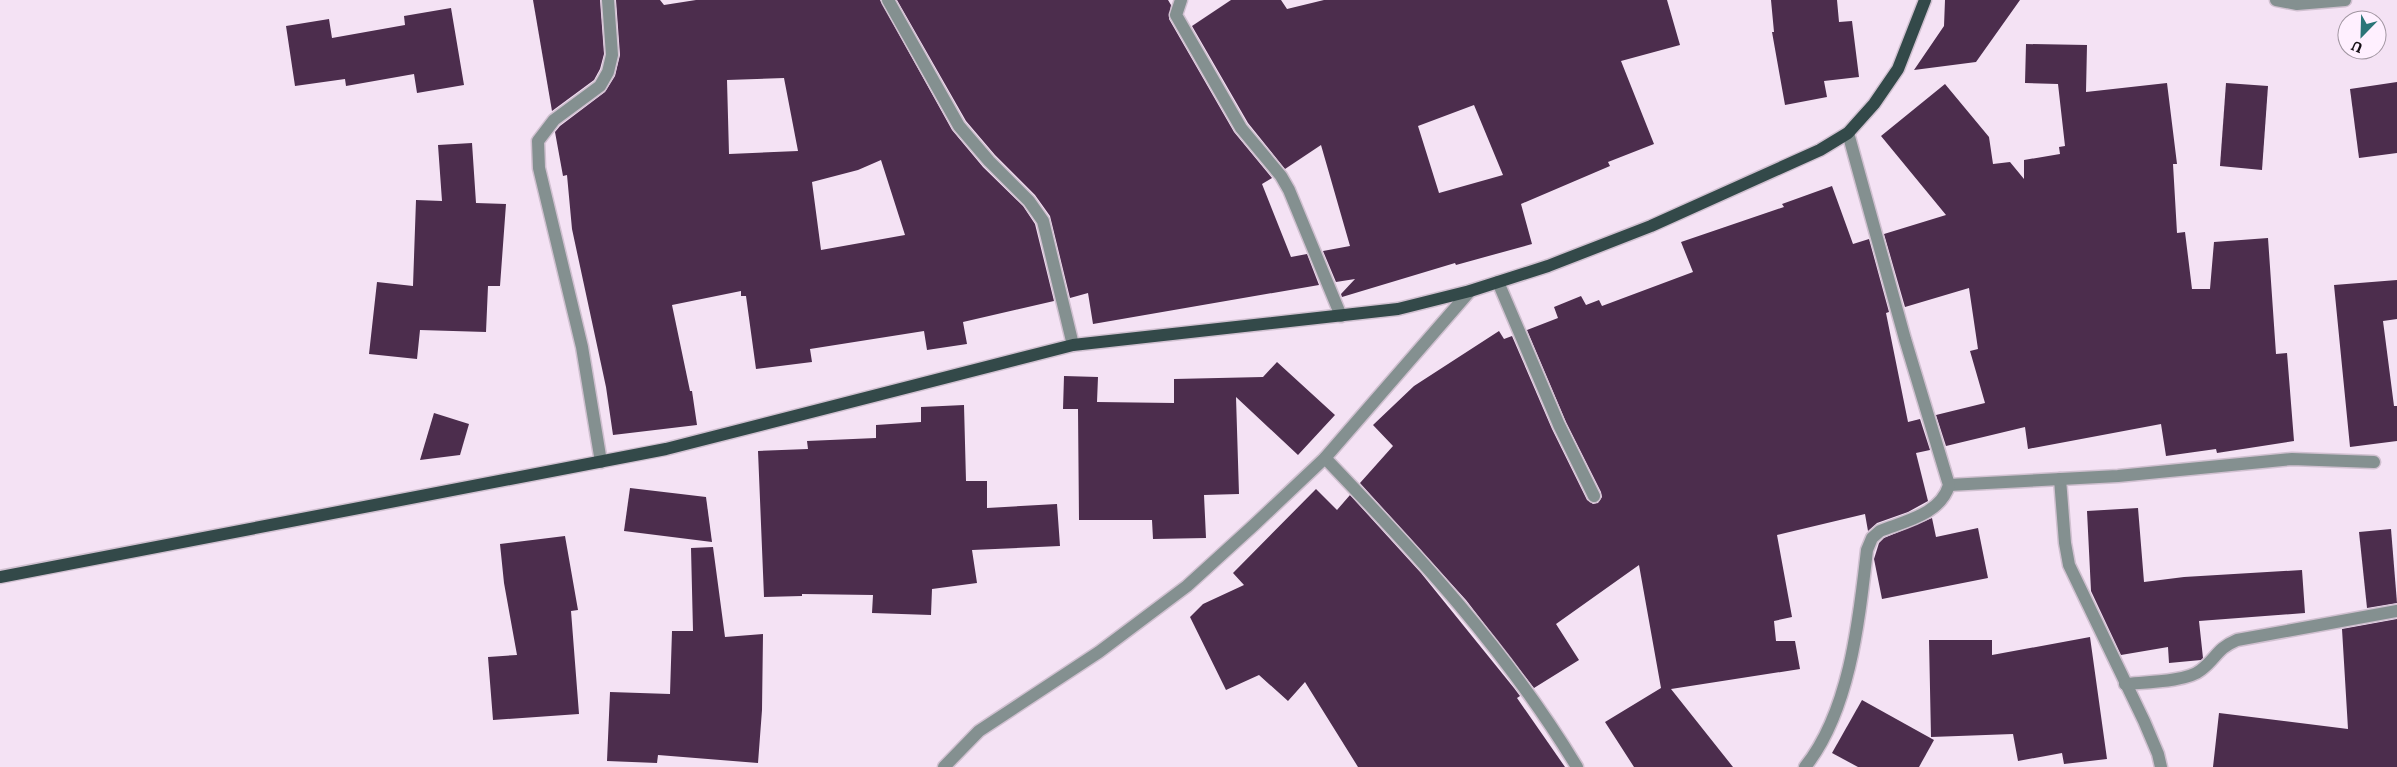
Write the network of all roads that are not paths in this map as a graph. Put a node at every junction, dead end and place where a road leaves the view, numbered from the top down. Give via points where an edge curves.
1 (608, 0) edge
2 (888, 0) edge
3 (1181, 0) edge
4 (1925, 0) edge
5 (2276, 0) edge
6 (2345, 0) edge
7 (1848, 132) junction
8 (1498, 282) junction
9 (1470, 291) junction
10 (1342, 316) junction
11 (1073, 346) junction
12 (1325, 458) junction
13 (601, 462) junction
14 (2374, 462) dead end
15 (2060, 479) junction
16 (1949, 485) junction
17 (1594, 496) dead end
18 (0, 577) edge
19 (2397, 611) edge
20 (2125, 684) junction
21 (944, 767) edge
22 (1577, 767) edge
23 (1805, 767) edge
24 (2161, 767) edge

1 - 13 street via 612,55 608,72 600,86 554,120 538,141 539,168 582,347
2 - 11 street via 959,126 989,162 1029,201 1043,221
3 - 10 street via 1176,15 1241,128 1289,190
4 - 7 main road via 1898,69 1874,104
5 - 6 street via 2297,4
7 - 8 main road via 1803,158 1651,226
7 - 16 street
8 - 9 main road
8 - 17 street
9 - 10 main road via 1398,308
9 - 12 street
10 - 11 main road
11 - 13 main road via 666,449
12 - 21 street via 1187,586 1099,652 979,730
12 - 22 street via 1398,533 1473,620 1524,685
13 - 18 main road
14 - 15 street via 2292,459
15 - 16 street
15 - 20 street via 2070,565
16 - 23 street via 1938,505 1880,531 1872,538 1867,550 1854,641 1839,702 1825,736
19 - 20 street via 2237,640 2222,646 2200,672 2188,677
20 - 24 street via 2144,721

